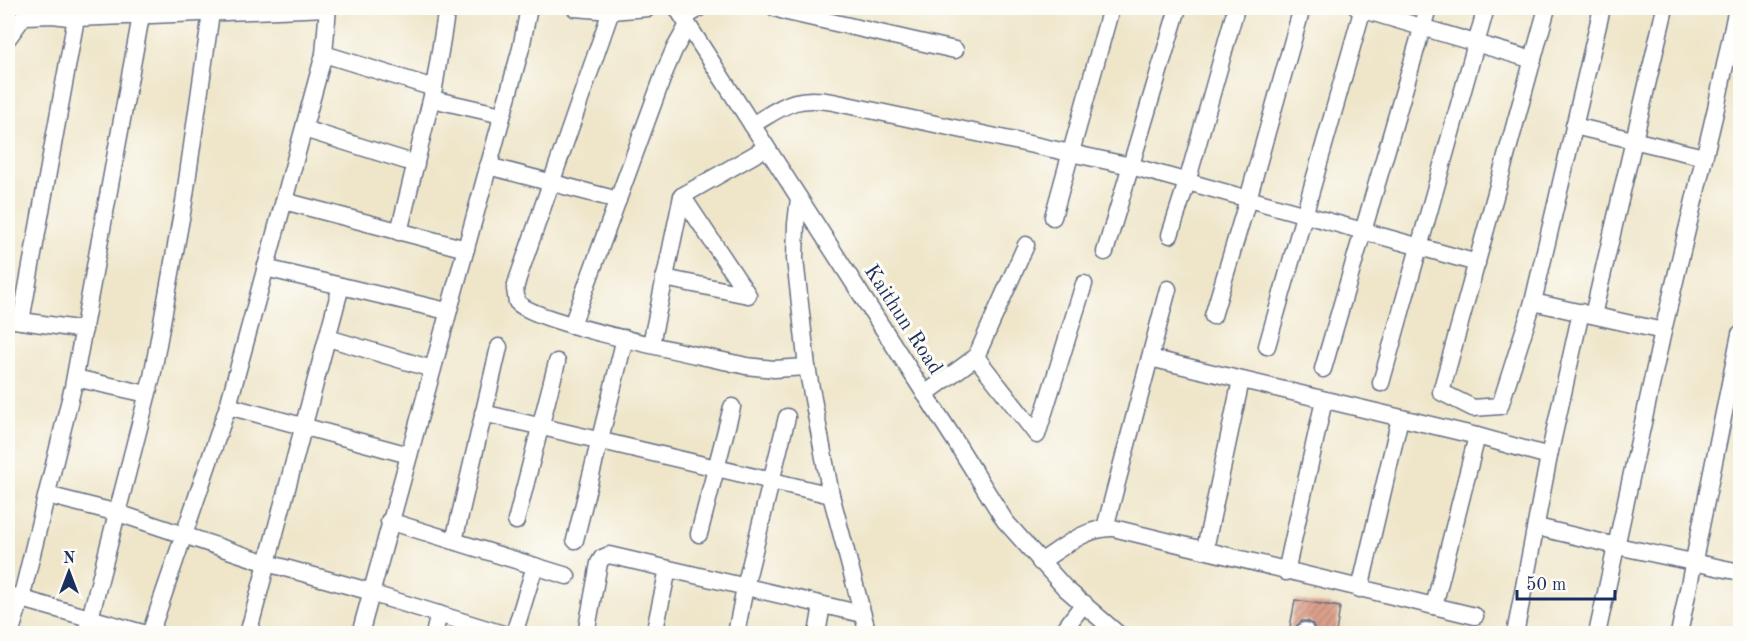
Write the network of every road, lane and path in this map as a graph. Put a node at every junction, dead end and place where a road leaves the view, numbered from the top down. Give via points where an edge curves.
1 (328, 8) edge
2 (447, 8) edge
3 (529, 8) edge
4 (575, 8) edge
5 (648, 8) edge
6 (699, 8) edge
7 (775, 8) edge
8 (1111, 8) edge
9 (1178, 8) edge
10 (1236, 8) edge
11 (1302, 8) edge
12 (1361, 8) edge
13 (1428, 8) edge
14 (1486, 8) edge
15 (1547, 8) edge
16 (1602, 8) edge
17 (1665, 8) edge
18 (1737, 8) edge
19 (221, 10) edge
20 (53, 11) edge
21 (611, 11) junction
22 (141, 16) junction
23 (683, 17) edge
24 (76, 18) junction
25 (1423, 27) junction
26 (8, 38) edge
27 (1476, 43) junction
28 (955, 50) dead end
29 (324, 54) junction
30 (1533, 60) junction
31 (433, 94) junction
32 (502, 115) junction
33 (752, 125) junction
34 (1574, 126) junction
35 (304, 129) junction
36 (1635, 141) junction
37 (766, 148) junction
38 (1069, 152) junction
39 (1704, 157) junction
40 (416, 164) junction
41 (488, 166) junction
42 (1131, 166) junction
43 (1187, 182) junction
44 (551, 183) junction
45 (682, 196) junction
46 (799, 198) junction
47 (1248, 199) junction
48 (618, 200) junction
49 (284, 201) junction
50 (1304, 214) junction
51 (1053, 217) dead end
52 (1364, 231) junction
53 (399, 232) junction
54 (1170, 235) dead end
55 (1026, 245) dead end
56 (1419, 247) junction
57 (466, 249) junction
58 (1105, 252) dead end
59 (1477, 263) junction
60 (265, 268) junction
61 (664, 278) junction
62 (1084, 284) dead end
63 (341, 286) junction
64 (1168, 289) dead end
65 (1533, 302) junction
66 (447, 311) junction
67 (1587, 313) junction
68 (1213, 316) dead end
69 (14, 320) edge
70 (572, 326) junction
71 (84, 330) junction
72 (1663, 331) junction
73 (1740, 334) edge
74 (328, 338) junction
75 (625, 338) junction
76 (651, 344) junction
77 (1267, 346) dead end
78 (499, 347) dead end
79 (976, 357) junction
80 (1149, 358) junction
81 (557, 362) dead end
82 (807, 367) junction
83 (432, 369) junction
84 (1323, 369) dead end
85 (1736, 375) edge
86 (75, 378) junction
87 (1241, 380) junction
88 (1381, 383) dead end
89 (925, 393) junction
90 (147, 394) junction
91 (1324, 400) junction
92 (228, 406) junction
93 (732, 407) dead end
94 (483, 413) junction
95 (787, 417) dead end
96 (1400, 418) junction
97 (304, 426) junction
98 (540, 426) junction
99 (1477, 436) junction
100 (600, 440) junction
101 (409, 455) junction
102 (1549, 456) junction
103 (716, 467) junction
104 (771, 481) junction
105 (46, 495) junction
106 (831, 495) junction
107 (118, 513) junction
108 (389, 520) junction
109 (516, 521) dead end
110 (1537, 527) junction
111 (1105, 528) junction
112 (183, 534) junction
113 (699, 534) dead end
114 (575, 540) dead end
115 (454, 541) junction
116 (1617, 546) junction
117 (1205, 549) junction
118 (267, 562) junction
119 (1040, 562) junction
120 (1693, 562) junction
121 (535, 566) junction
122 (668, 569) junction
123 (1287, 572) junction
124 (1740, 572) edge
125 (567, 576) dead end
126 (745, 587) junction
127 (1360, 589) junction
128 (371, 593) junction
129 (14, 597) edge
130 (1084, 603) junction
131 (822, 605) junction
132 (1434, 606) junction
133 (439, 614) junction
134 (1475, 616) dead end
135 (89, 626) edge
136 (868, 627) edge
137 (10, 633) edge
138 (148, 633) edge
139 (248, 633) edge
140 (360, 633) edge
141 (434, 633) edge
142 (503, 633) edge
143 (514, 633) edge
144 (586, 633) edge
145 (654, 633) edge
146 (736, 633) edge
147 (817, 633) edge
148 (1061, 633) edge
149 (1118, 633) edge
150 (1515, 633) edge
151 (1597, 633) edge
152 (1679, 633) edge

1 - 19 street
1 - 29 street
2 - 31 street
3 - 32 street
4 - 21 street
5 - 21 street
6 - 23 street
7 - 28 street
8 - 38 street
9 - 42 street
10 - 43 street
11 - 47 street
12 - 25 street
12 - 50 street
13 - 25 street
14 - 27 street
15 - 30 street
16 - 34 street
17 - 36 street
18 - 39 street
19 - 22 street
19 - 90 street
20 - 24 street
20 - 26 street via 24,16
21 - 44 street
22 - 24 street
22 - 71 street
23 - 33 street, Kaithun Road
23 - 48 street
24 - 69 street
25 - 27 street
25 - 52 street
27 - 30 street
27 - 56 street
29 - 31 street
29 - 35 street
30 - 59 street
31 - 32 street
31 - 40 street
32 - 41 street
33 - 37 street, Kaithun Road
33 - 38 street via 789,103 816,99
34 - 36 street
34 - 65 street
35 - 40 street
35 - 49 street
36 - 39 street
36 - 67 street
37 - 45 street
37 - 46 street, Kaithun Road
38 - 42 street
38 - 51 street
39 - 72 street
40 - 53 street
41 - 44 street
41 - 57 street
42 - 43 street
42 - 58 street
43 - 47 street
43 - 54 street
44 - 48 street
44 - 70 street via 518,278 516,297 525,308
45 - 61 street
45 - 61 street via 748,295
46 - 82 street via 795,259
46 - 89 street, Kaithun Road
47 - 50 street
47 - 68 street
48 - 70 street
49 - 53 street
49 - 60 street
50 - 52 street
50 - 77 street
52 - 56 street
52 - 84 street
53 - 57 street
55 - 79 street
56 - 59 street
56 - 88 street
57 - 66 street
59 - 65 street via 1441,392 1473,408 1500,406
60 - 63 street
60 - 92 street
61 - 76 street
62 - 79 street via 1037,435
63 - 66 street
63 - 74 street
64 - 80 street
65 - 67 street
66 - 83 street
67 - 72 street
67 - 102 street
69 - 71 street
70 - 75 street
71 - 86 street
72 - 116 street
73 - 85 street
74 - 83 street
74 - 97 street
75 - 76 street
75 - 100 street
76 - 82 street via 746,366
78 - 94 street
79 - 89 street
80 - 87 street
80 - 111 street
81 - 98 street
82 - 106 street
83 - 101 street
85 - 120 street
86 - 90 street
86 - 105 street
87 - 91 street
87 - 117 street
89 - 119 street, Kaithun Road via 1005,521
90 - 107 street
91 - 96 street
91 - 123 street
92 - 97 street
92 - 112 street
93 - 103 street
94 - 98 street
94 - 115 street
95 - 104 street
96 - 99 street
96 - 127 street
97 - 101 street
97 - 118 street
98 - 100 street
98 - 109 street
99 - 102 street
99 - 132 street
100 - 103 street
100 - 114 street
101 - 108 street
102 - 110 street
103 - 104 street
103 - 113 street
104 - 106 street
104 - 126 street
105 - 107 street
105 - 129 street
106 - 136 street
107 - 112 street
107 - 135 street
108 - 115 street
108 - 128 street
110 - 116 street
110 - 150 street
111 - 117 street
111 - 119 street via 1085,535
112 - 118 street
112 - 138 street
115 - 121 street
116 - 120 street
116 - 151 street
117 - 123 street
118 - 128 street
118 - 139 street
119 - 130 street, Kaithun Road
120 - 124 street
120 - 152 street
121 - 125 street
121 - 143 street
122 - 126 street
122 - 144 street via 619,556 602,558
122 - 145 street
123 - 127 street
126 - 131 street
126 - 146 street
127 - 132 street
128 - 133 street
128 - 140 street
129 - 135 street
129 - 137 street
130 - 148 street
130 - 149 street, Kaithun Road
131 - 136 street
131 - 147 street
132 - 134 street
133 - 141 street
133 - 142 street
135 - 138 street

